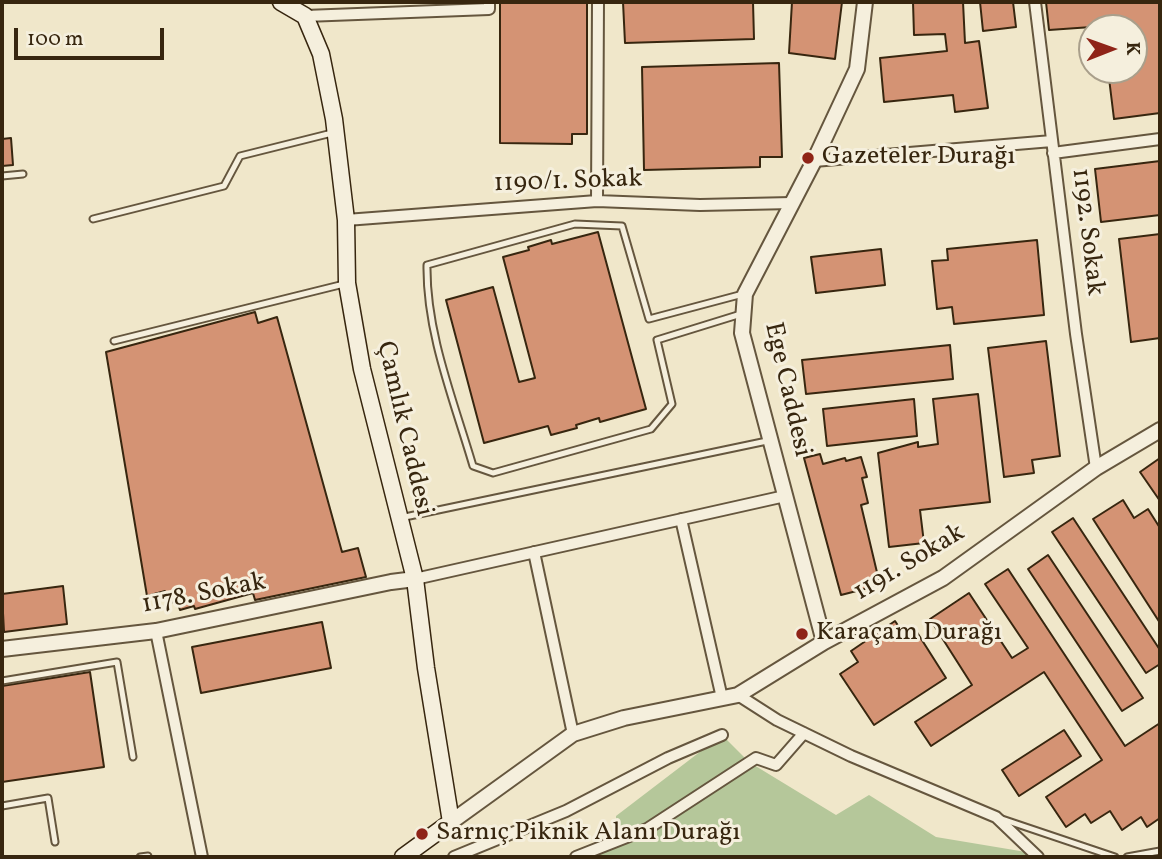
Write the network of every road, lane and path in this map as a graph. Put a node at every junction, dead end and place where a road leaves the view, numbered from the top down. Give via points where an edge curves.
1 (281, 2) edge
2 (489, 2) edge
3 (598, 2) edge
4 (865, 2) edge
5 (1035, 2) edge
6 (385, 7) edge
7 (304, 16) junction
8 (335, 132) junction
9 (1160, 139) edge
10 (1052, 141) junction
11 (1054, 153) junction
12 (814, 161) junction
13 (23, 174) dead end
14 (2, 176) edge
15 (597, 201) junction
16 (792, 203) junction
17 (93, 219) dead end
18 (346, 220) junction
19 (347, 283) junction
20 (745, 294) junction
21 (744, 313) junction
22 (114, 341) dead end
23 (1160, 430) edge
24 (771, 440) junction
25 (1096, 468) junction
26 (785, 496) junction
27 (399, 518) junction
28 (681, 519) junction
29 (534, 552) junction
30 (415, 579) junction
31 (156, 631) junction
32 (824, 642) junction
33 (2, 649) edge
34 (2, 681) edge
35 (737, 695) junction
36 (722, 698) junction
37 (804, 733) junction
38 (573, 734) junction
39 (722, 736) dead end
40 (133, 757) dead end
41 (2, 806) edge
42 (996, 817) junction
43 (451, 822) junction
44 (55, 842) dead end
45 (1160, 851) edge
46 (148, 856) edge
47 (140, 857) edge
48 (202, 857) edge
49 (402, 857) edge
50 (454, 857) edge
51 (576, 857) edge
52 (1038, 857) edge
53 (1115, 857) edge
54 (1127, 857) edge

1 - 7 main road
2 - 6 street via 489,9
3 - 15 street
4 - 12 street, Ege Caddesi via 857,69
5 - 10 street, 1192. Sokak
6 - 7 street
7 - 8 main road, Çamlık Caddesi via 321,54
8 - 17 lane via 240,156 224,186
8 - 18 main road, Çamlık Caddesi
9 - 11 street
10 - 11 street, 1192. Sokak
10 - 12 street
11 - 25 street, 1192. Sokak
12 - 16 street, Ege Caddesi
13 - 14 lane
15 - 16 street, 1190/1. Sokak
15 - 18 street, 1190/1. Sokak
16 - 20 street, Ege Caddesi
18 - 19 main road, Çamlık Caddesi
19 - 22 lane
19 - 27 main road, Çamlık Caddesi via 362,369
20 - 21 street, Ege Caddesi
20 - 21 lane via 649,319 622,226 575,223 427,265 433,327 473,466 493,473 651,429 672,404 657,341
21 - 24 street, Ege Caddesi via 742,333
23 - 25 street, 1191. Sokak
24 - 26 street, Ege Caddesi
24 - 27 lane
25 - 32 street, 1191. Sokak via 943,578
26 - 28 street
26 - 32 street, Ege Caddesi
27 - 30 main road, Çamlık Caddesi
28 - 29 street
28 - 36 street
29 - 30 street
29 - 38 street
30 - 31 street, 1178. Sokak
30 - 43 main road, Çamlık Caddesi
31 - 33 street, 1178. Sokak
31 - 48 street
32 - 35 street, 1191. Sokak
34 - 40 lane via 117,662
35 - 36 street, 1191. Sokak
35 - 37 street
36 - 38 street, 1191. Sokak via 624,718
37 - 42 street
37 - 51 street via 776,765 756,758 647,829
38 - 43 street, 1191. Sokak
39 - 50 street via 668,758 566,811
41 - 44 lane via 48,798
42 - 52 street
42 - 53 lane
43 - 49 main road
45 - 54 lane
46 - 47 lane

